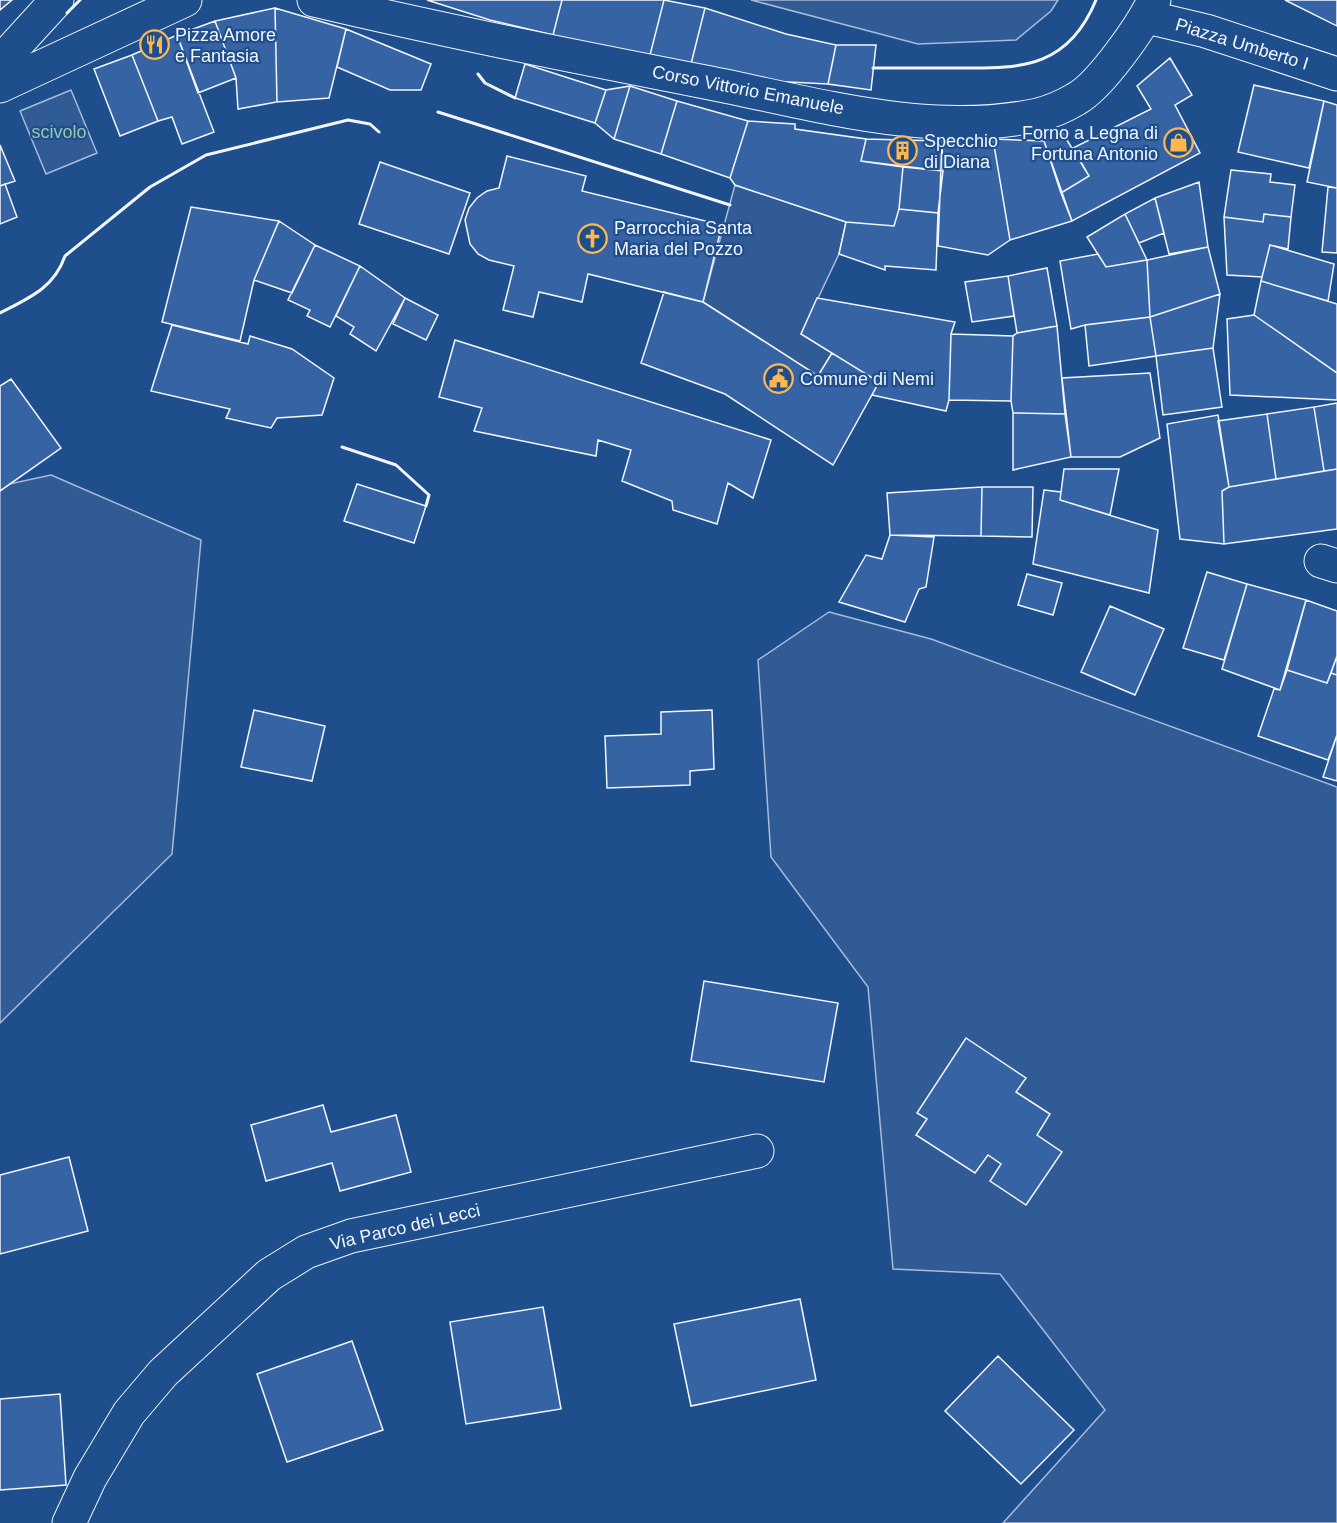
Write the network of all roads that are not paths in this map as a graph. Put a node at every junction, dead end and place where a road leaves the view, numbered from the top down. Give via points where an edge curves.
1 (57, 0) edge
2 (185, 0) edge
3 (314, 0) edge
4 (1150, 8) edge
5 (1337, 74) edge
6 (0, 77) edge
7 (0, 86) edge
8 (757, 1152) dead end
9 (69, 1523) edge

1 - 6 street via 5,57
2 - 7 street
3 - 4 street, Corso Vittorio Emanuele via 467,36 895,119 978,121 1040,114 1077,99 1101,76
4 - 5 street, Piazza Umberto I via 1206,31
8 - 9 street, Via Parco dei Lecci via 351,1236 306,1252 269,1275 139,1400 90,1478

